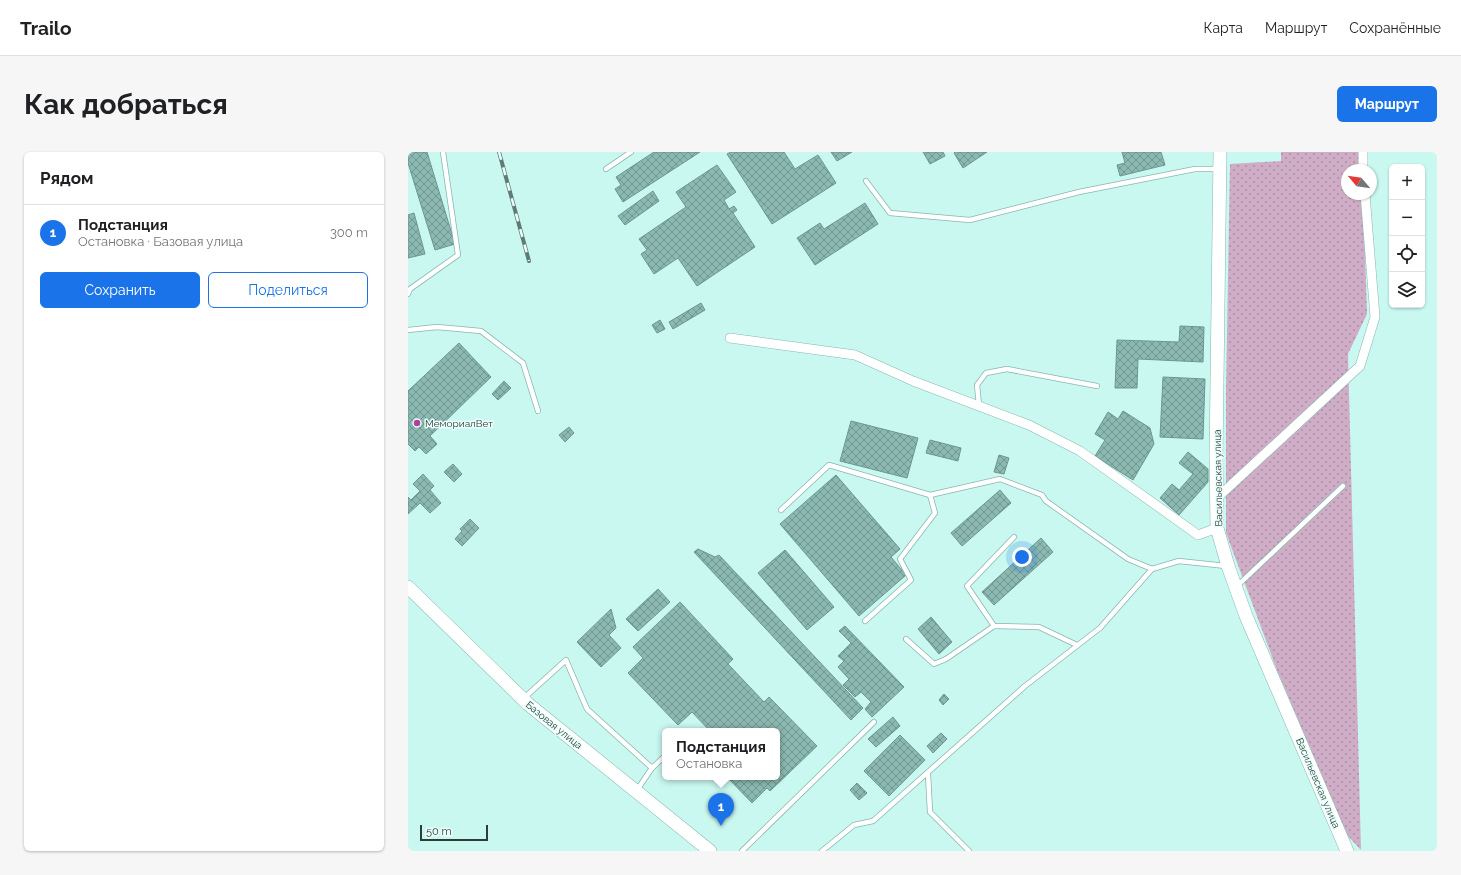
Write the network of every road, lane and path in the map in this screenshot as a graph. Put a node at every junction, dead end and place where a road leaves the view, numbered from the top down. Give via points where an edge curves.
1 (443, 152) edge
2 (631, 152) edge
3 (1220, 152) edge
4 (1363, 152) edge
5 (1363, 164) edge
6 (606, 169) dead end
7 (1220, 169) junction
8 (866, 181) dead end
9 (1365, 200) edge
10 (409, 290) edge
11 (408, 330) edge
12 (730, 338) dead end
13 (1097, 386) dead end
14 (979, 405) junction
15 (538, 411) dead end
16 (1342, 486) dead end
17 (930, 495) junction
18 (1217, 498) junction
19 (781, 510) dead end
20 (1217, 528) junction
21 (1014, 537) dead end
22 (1228, 566) junction
23 (1152, 569) junction
24 (1236, 587) junction
25 (410, 593) edge
26 (865, 621) dead end
27 (994, 626) junction
28 (906, 639) dead end
29 (1077, 645) junction
30 (522, 699) junction
31 (874, 722) dead end
32 (662, 759) edge
33 (652, 768) junction
34 (928, 774) junction
35 (636, 792) junction
36 (710, 851) edge
37 (742, 851) edge
38 (822, 851) edge
39 (969, 851) edge
40 (1347, 851) edge

1 - 10 lane via 458,255
2 - 6 lane
3 - 7 street, Васильевская улица
4 - 5 street
7 - 8 lane via 1195,169 1079,192 970,220 890,214
7 - 18 street, Васильевская улица
9 - 18 street via 1375,317 1360,366
11 - 15 lane via 436,327 481,331 523,363
12 - 14 street via 855,355 913,381
13 - 14 lane via 1007,369 986,373 977,385
14 - 20 street via 1029,425 1080,451 1198,535
16 - 24 lane
17 - 19 lane via 829,465
17 - 23 lane via 1000,479 1042,494 1046,501 1128,559
17 - 26 lane via 935,513 900,559 911,580
18 - 20 street, Васильевская улица
20 - 22 street, Васильевская улица
21 - 27 lane via 967,586
22 - 23 lane via 1179,560
22 - 24 street, Васильевская улица
23 - 29 lane via 1100,628
24 - 40 street, Васильевская улица via 1246,616
25 - 30 street, Базовая улица
27 - 28 lane via 946,659 934,664
27 - 29 lane via 1039,627
29 - 34 lane via 1025,686
30 - 33 lane via 566,660 587,710
30 - 35 street, Базовая улица
31 - 37 lane
32 - 33 lane
33 - 35 lane
34 - 38 lane via 873,821 854,825
34 - 39 lane via 930,812
35 - 36 street, Базовая улица

